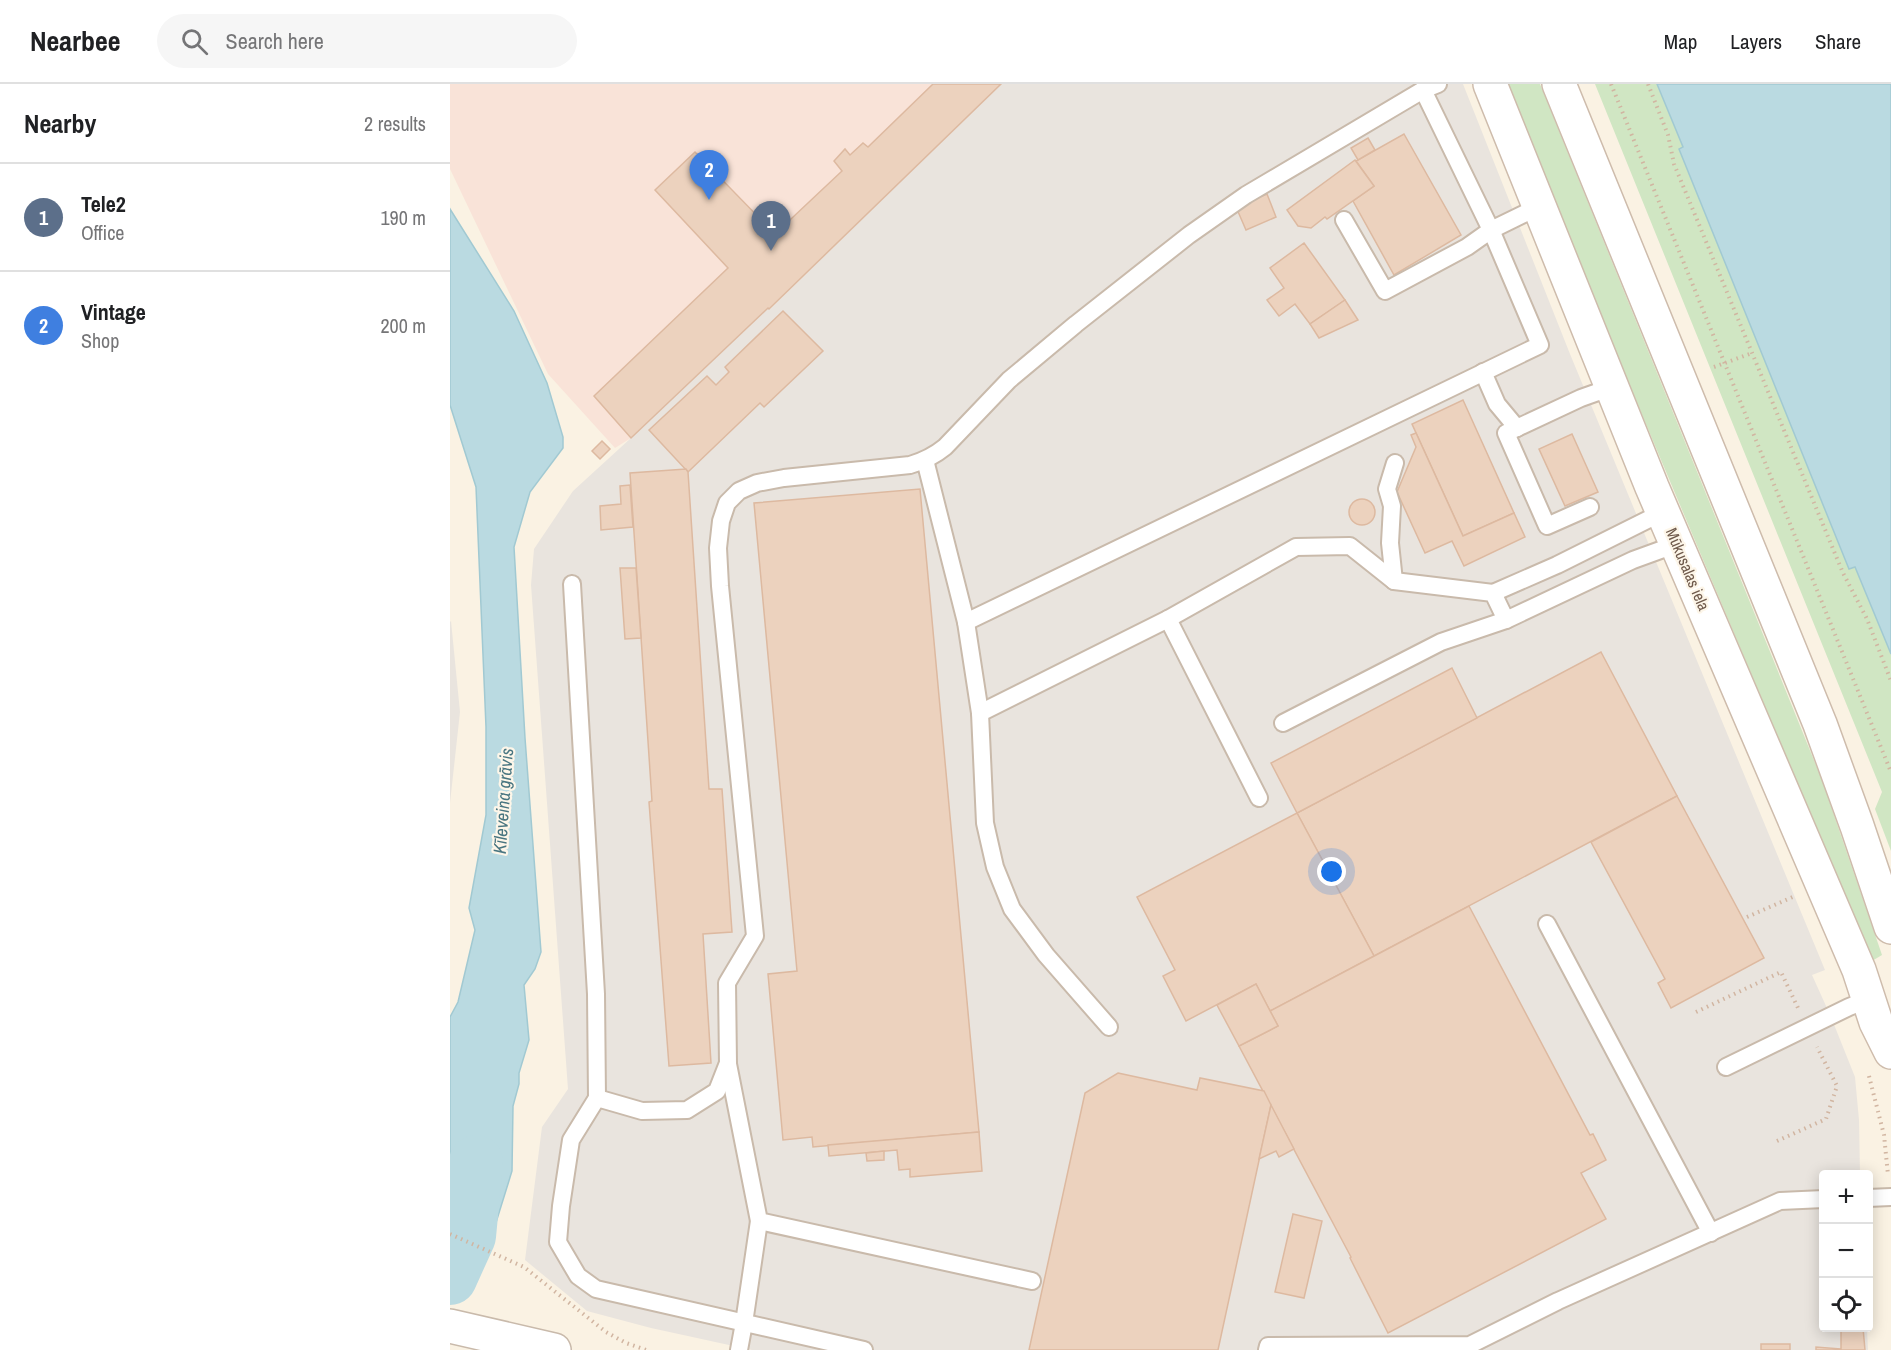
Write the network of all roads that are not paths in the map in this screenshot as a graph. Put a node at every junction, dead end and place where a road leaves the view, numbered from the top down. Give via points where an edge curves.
1 (1490, 84) edge
2 (1558, 84) edge
3 (1431, 87) edge
4 (1540, 206) junction
5 (1344, 220) dead end
6 (1491, 230) junction
7 (1483, 372) junction
8 (1612, 387) junction
9 (1517, 428) junction
10 (925, 460) junction
11 (1395, 463) dead end
12 (1590, 507) dead end
13 (1663, 512) junction
14 (1677, 544) junction
15 (1394, 581) junction
16 (572, 584) dead end
17 (1494, 593) junction
18 (1168, 619) junction
19 (1506, 620) junction
20 (966, 622) junction
21 (980, 713) junction
22 (1283, 723) dead end
23 (1259, 798) dead end
24 (1546, 924) dead end
25 (1891, 927) edge
26 (1869, 999) junction
27 (1109, 1027) dead end
28 (1891, 1052) edge
29 (728, 1063) junction
30 (1726, 1067) dead end
31 (597, 1098) junction
32 (1873, 1197) edge
33 (1891, 1197) edge
34 (1819, 1199) edge
35 (759, 1221) junction
36 (1711, 1233) junction
37 (1032, 1281) dead end
38 (744, 1323) junction
39 (450, 1326) edge
40 (554, 1350) edge
41 (739, 1350) edge
42 (864, 1350) edge
43 (1267, 1350) edge

1 - 4 main road, Mūkusalas iela
2 - 25 main road via 1820,724
3 - 6 lane
3 - 10 lane via 1246,195 1189,235 1009,380 945,447
4 - 6 lane
4 - 8 main road, Mūkusalas iela
5 - 6 lane via 1385,291
6 - 7 lane via 1540,345
7 - 9 lane via 1497,404
7 - 20 lane
8 - 9 lane
8 - 13 main road, Mūkusalas iela
9 - 12 lane via 1506,433 1547,526
10 - 20 lane
10 - 29 lane via 757,483 739,490 727,503 721,521 720,586 755,936 727,983
11 - 15 lane via 1387,489 1392,507
13 - 14 main road, Mūkusalas iela
13 - 17 lane
14 - 19 lane via 1633,560
14 - 26 main road, Mūkusalas iela
15 - 17 lane
15 - 18 lane via 1350,546 1296,547
16 - 31 lane via 596,994
17 - 19 lane
18 - 21 lane
18 - 23 lane
19 - 22 lane via 1441,642
20 - 21 lane
21 - 27 lane via 985,823 995,867 1012,909
24 - 36 lane
26 - 28 main road, Mūkusalas iela
26 - 30 lane
29 - 31 lane via 717,1091 687,1110 642,1111
29 - 35 lane
31 - 38 lane via 571,1140 561,1206 558,1242 578,1276 596,1289
32 - 33 lane
34 - 36 lane via 1780,1201
35 - 37 lane
35 - 38 lane
36 - 43 lane via 1470,1345 1268,1346
38 - 41 lane
38 - 42 lane
39 - 40 main road

